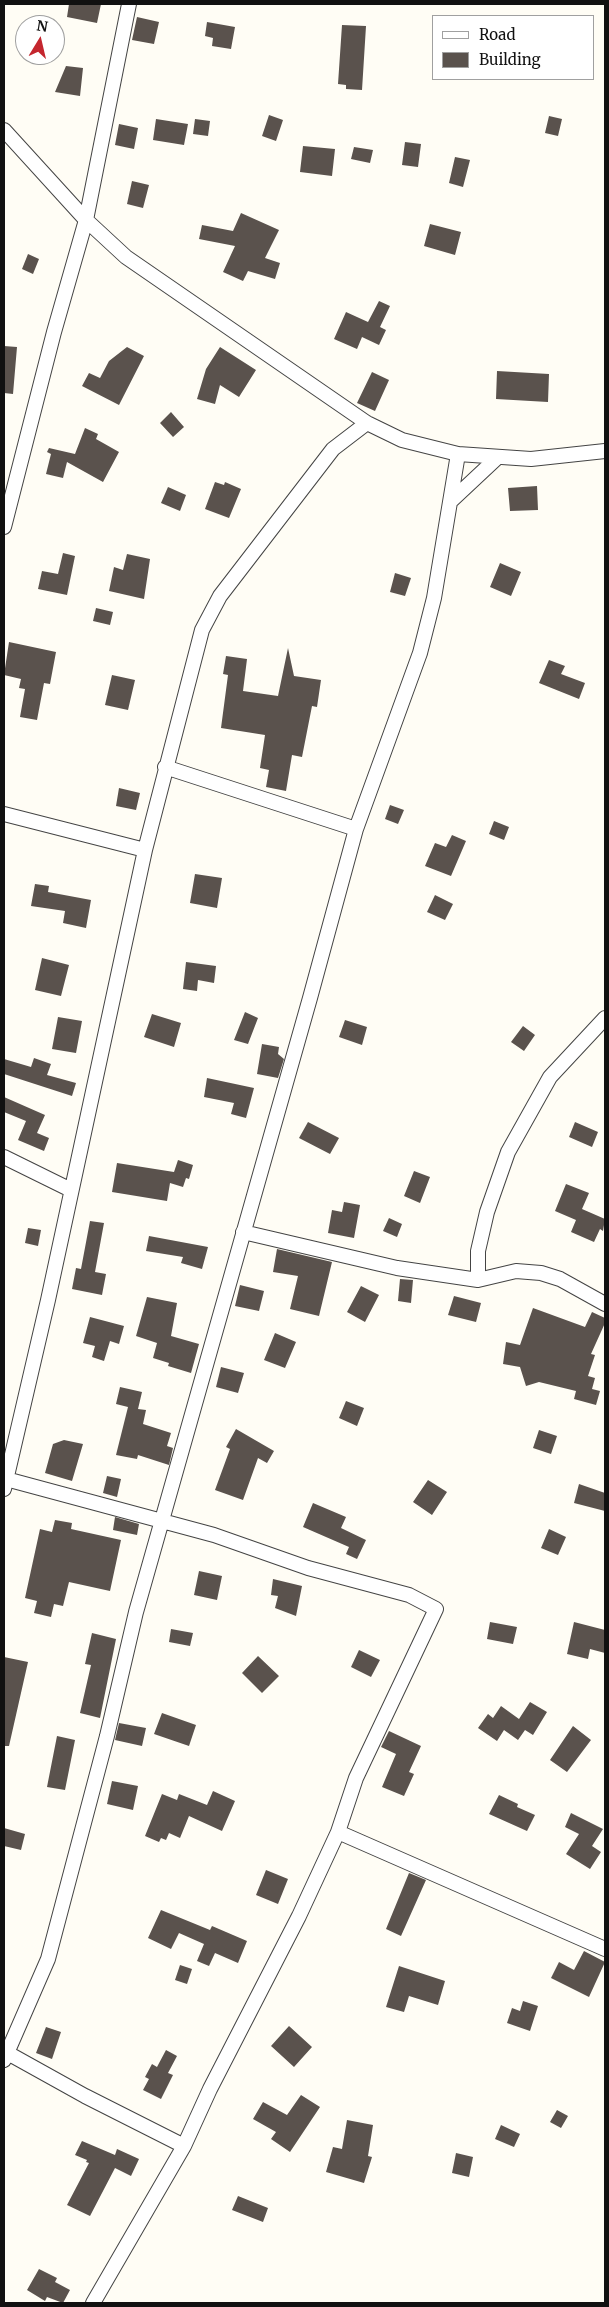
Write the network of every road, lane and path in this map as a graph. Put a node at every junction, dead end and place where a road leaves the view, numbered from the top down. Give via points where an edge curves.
1 (130, 4) edge
2 (4, 130) edge
3 (86, 220) junction
4 (367, 423) junction
5 (605, 451) edge
6 (458, 454) junction
7 (498, 457) junction
8 (451, 501) junction
9 (4, 527) edge
10 (165, 767) junction
11 (4, 814) edge
12 (356, 829) junction
13 (145, 850) junction
14 (605, 1018) edge
15 (4, 1157) edge
16 (71, 1190) junction
17 (244, 1232) junction
18 (478, 1280) junction
19 (605, 1304) edge
20 (5, 1484) edge
21 (162, 1522) junction
22 (338, 1832) junction
23 (605, 1949) edge
24 (5, 2055) edge
25 (184, 2146) junction
26 (93, 2303) edge

1 - 3 street
2 - 3 street
3 - 4 street via 126,256
3 - 9 street
4 - 6 street via 402,440
4 - 10 street via 333,449 220,596 202,630
5 - 7 street via 531,459
6 - 7 street
6 - 8 street
7 - 8 street
8 - 12 street via 434,598 420,653
10 - 12 street
10 - 13 street
11 - 13 street
12 - 17 street
13 - 16 street
14 - 18 street via 550,1077 508,1152 486,1212 478,1252
15 - 16 street
16 - 20 street
17 - 18 street via 397,1268
17 - 21 street
18 - 19 street via 516,1271 541,1273 560,1279
20 - 21 street
21 - 22 street via 214,1535 308,1568 409,1595 436,1609 356,1778
21 - 24 street via 48,1959
22 - 23 street
22 - 25 street
24 - 25 street
25 - 26 street

